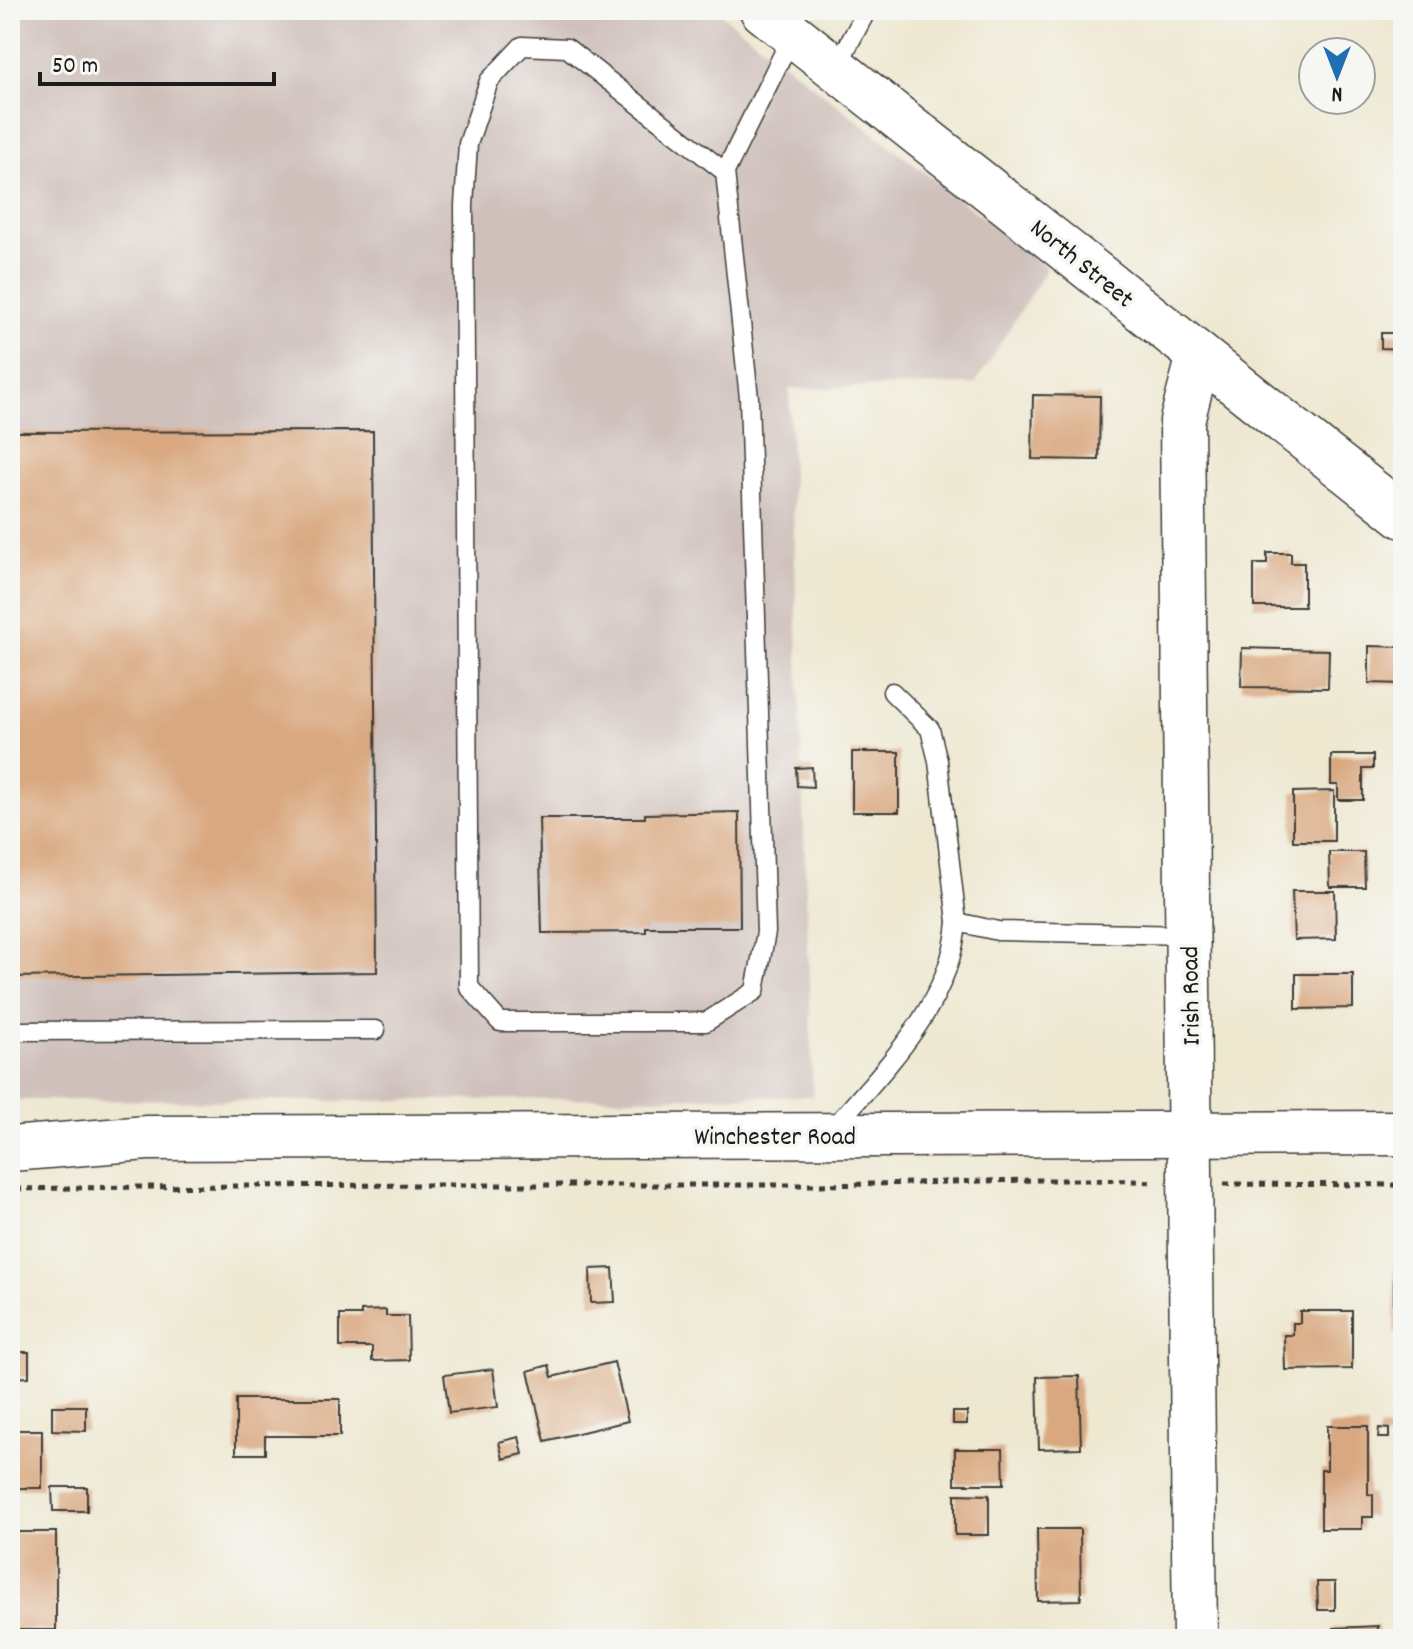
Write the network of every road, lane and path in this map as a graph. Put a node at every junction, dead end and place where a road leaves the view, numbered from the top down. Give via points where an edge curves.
1 (867, 10) edge
2 (778, 22) edge
3 (836, 68) junction
4 (725, 172) junction
5 (1199, 355) junction
6 (1403, 516) edge
7 (892, 692) dead end
8 (957, 922) junction
9 (1189, 935) junction
10 (376, 1030) dead end
11 (10, 1031) edge
12 (10, 1126) edge
13 (1191, 1133) junction
14 (1403, 1133) edge
15 (833, 1135) junction
16 (147, 1138) junction
17 (10, 1149) edge
18 (1192, 1184) junction
19 (1403, 1185) edge
20 (10, 1189) edge
21 (1195, 1639) edge

1 - 3 lane
2 - 3 street, North Street
2 - 4 lane
3 - 5 street, North Street
4 - 4 lane via 750,429 766,932 755,991 706,1022 500,1022 469,987 464,221 468,144 489,81 522,46 567,48
5 - 6 street, North Street
5 - 9 street, Irish Road via 1182,421
7 - 8 lane via 930,729
8 - 9 lane via 998,931
8 - 15 lane via 956,942 934,999
9 - 13 street, Irish Road
10 - 11 lane
12 - 16 street, Winchester Road
13 - 14 street, Winchester Road
13 - 15 street, Winchester Road
13 - 18 street, Irish Road
15 - 16 street, Winchester Road
16 - 17 street, Winchester Road
18 - 19 path
18 - 20 path via 982,1180
18 - 21 street, Irish Road

